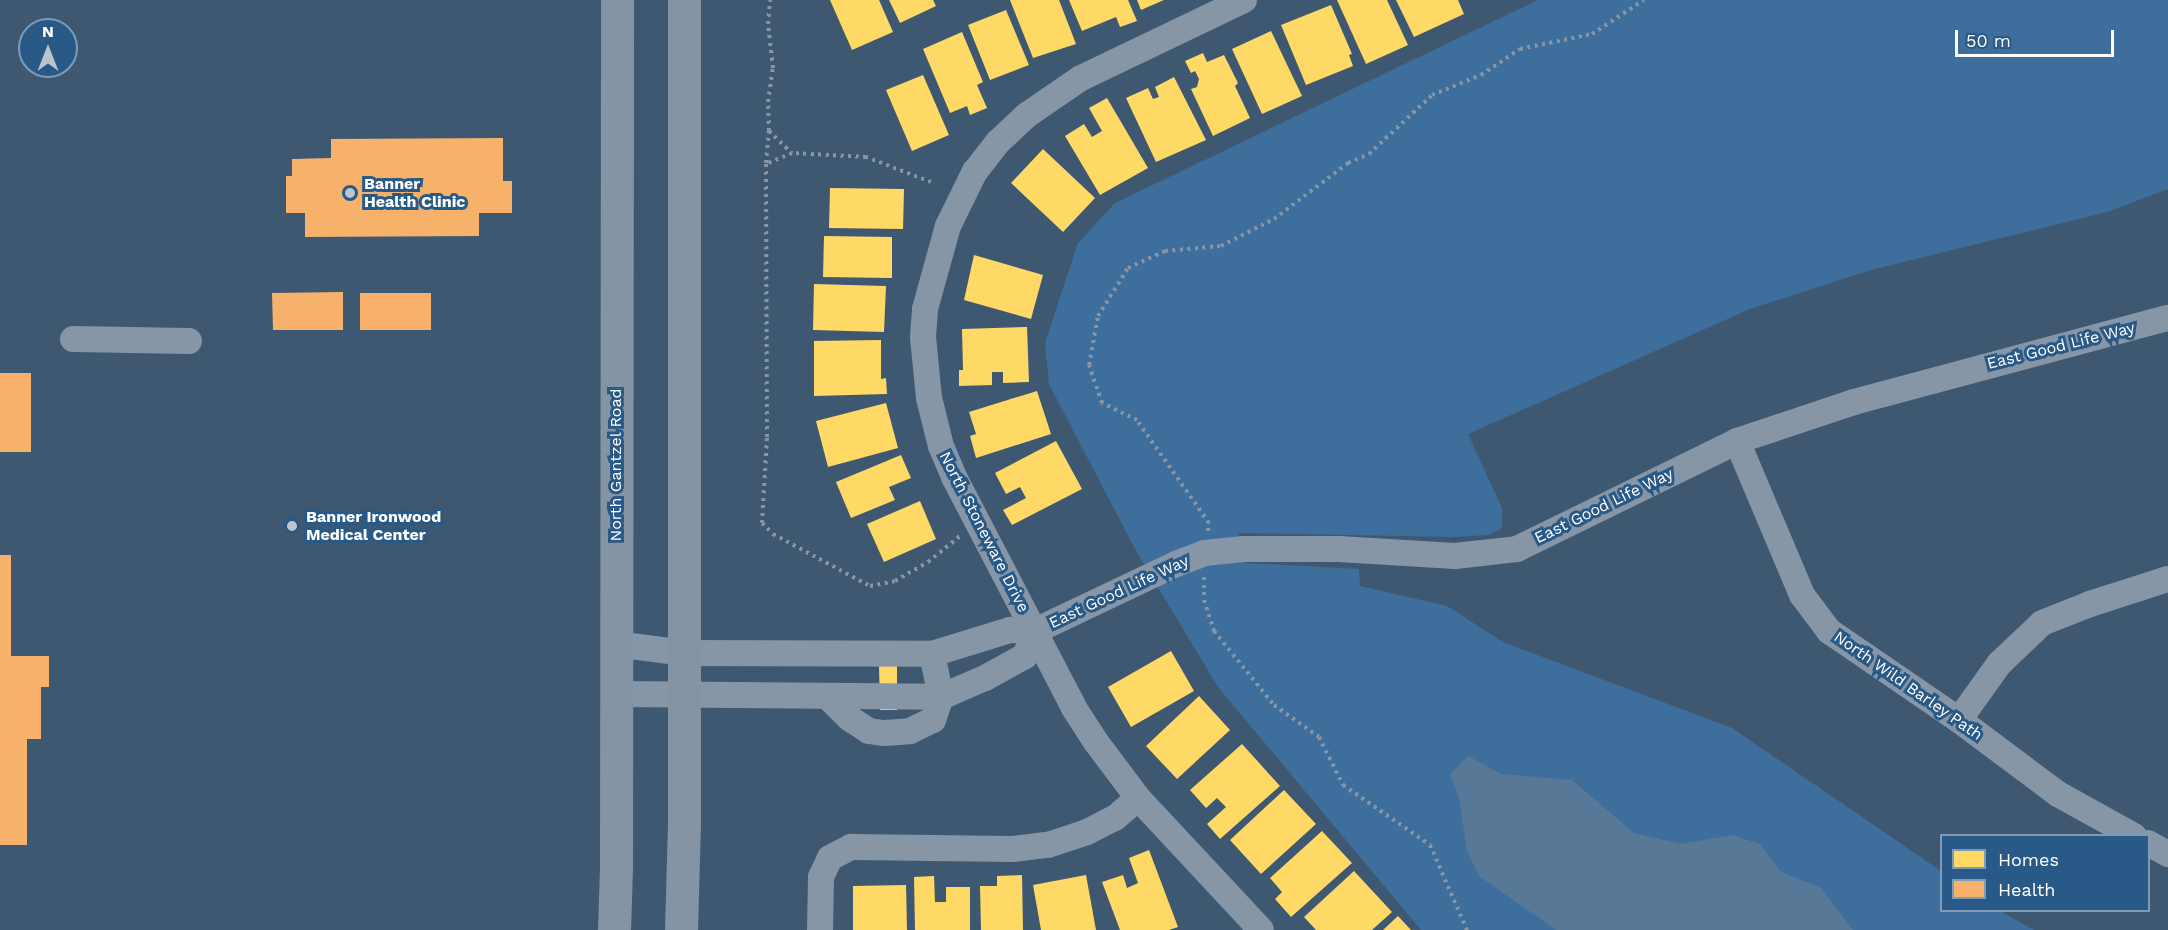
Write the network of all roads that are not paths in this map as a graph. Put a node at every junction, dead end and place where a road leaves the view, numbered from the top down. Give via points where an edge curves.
1 (617, 0) edge
2 (684, 0) edge
3 (1244, 0) edge
4 (2168, 318) edge
5 (73, 339) dead end
6 (189, 341) dead end
7 (1737, 441) junction
8 (2168, 579) edge
9 (1035, 632) junction
10 (615, 644) junction
11 (684, 653) junction
12 (932, 654) junction
13 (684, 693) junction
14 (616, 694) junction
15 (827, 696) junction
16 (941, 697) junction
17 (1959, 720) junction
18 (1138, 798) junction
19 (2130, 834) edge
20 (2150, 844) edge
21 (2168, 854) edge
22 (614, 930) edge
23 (681, 930) edge
24 (820, 930) edge
25 (1262, 930) edge

1 - 10 main road, North Gantzel Road
2 - 11 main road
3 - 9 street, North Stoneware Drive via 1081,78 1050,98 998,142 975,171 958,203 934,270 925,309 924,367 941,446
4 - 7 street, East Good Life Way via 1854,402
5 - 6 street
7 - 9 street, East Good Life Way via 1517,549 1455,556 1339,549 1204,553
7 - 17 street, North Wild Barley Path via 1802,595 1829,631
8 - 17 street via 2042,623 1999,664
9 - 12 street, East Good Life Way via 1010,630
9 - 16 street, East Good Life Way via 1025,656
9 - 18 street, North Stoneware Drive via 1095,742
10 - 11 street, East Good Life Way
10 - 14 main road, North Gantzel Road
11 - 12 street, East Good Life Way
11 - 13 main road
12 - 16 street
13 - 14 street, East Good Life Way
13 - 15 street, East Good Life Way
13 - 23 main road
14 - 22 main road, North Gantzel Road
15 - 16 street, East Good Life Way
15 - 16 street via 849,718 869,731 884,734 910,731 933,720
17 - 19 street, North Wild Barley Path via 2058,794
18 - 24 street via 1115,818 1048,845 1013,849 851,847 831,858 821,877
18 - 25 street, North Stoneware Drive
20 - 21 street

